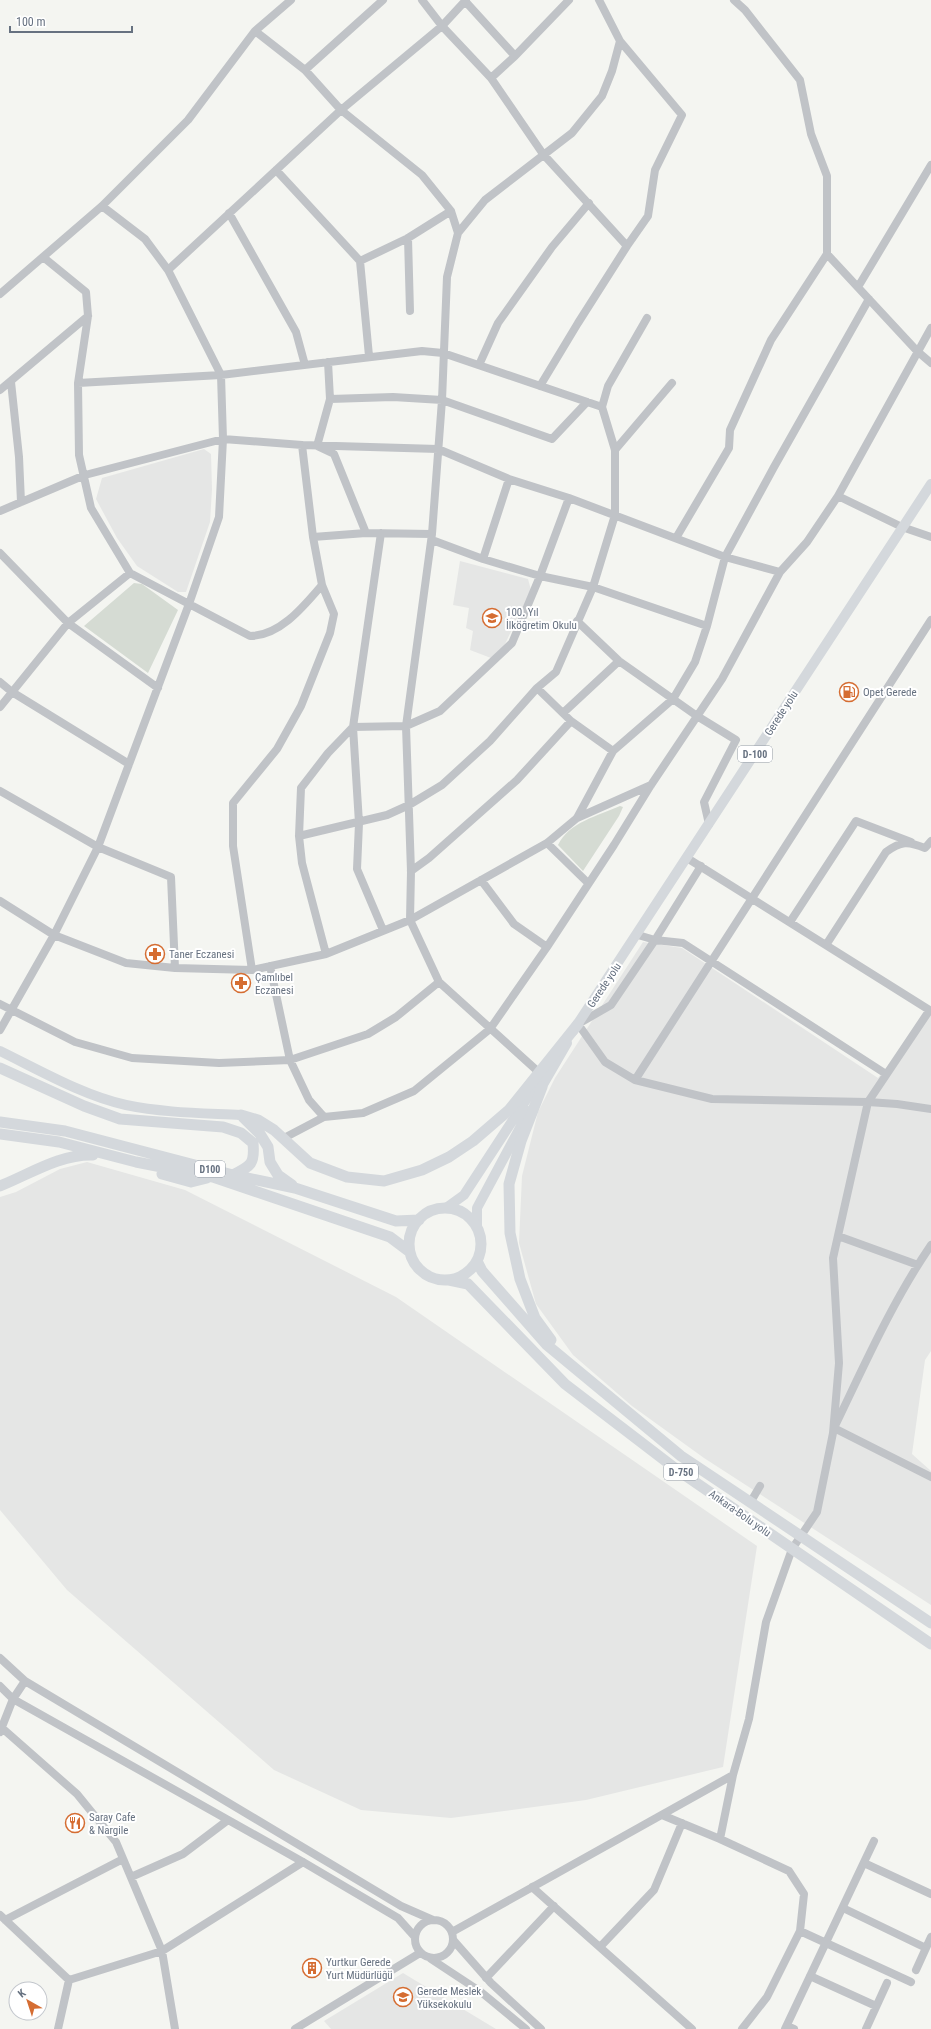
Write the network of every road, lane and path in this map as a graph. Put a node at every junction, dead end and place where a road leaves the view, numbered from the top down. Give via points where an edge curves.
1 (291, 0) edge
2 (383, 0) edge
3 (422, 0) edge
4 (465, 0) edge
5 (569, 0) edge
6 (599, 0) edge
7 (734, 0) edge
8 (442, 26) junction
9 (255, 31) junction
10 (620, 40) junction
11 (515, 56) junction
12 (305, 70) junction
13 (491, 78) junction
14 (340, 110) junction
15 (543, 154) junction
16 (931, 165) edge
17 (276, 170) junction
18 (589, 203) junction
19 (102, 206) junction
20 (451, 211) junction
21 (229, 213) junction
22 (458, 233) junction
23 (408, 238) junction
24 (628, 246) junction
25 (828, 254) junction
26 (43, 257) junction
27 (360, 261) junction
28 (168, 270) junction
29 (858, 287) junction
30 (0, 294) edge
31 (869, 299) junction
32 (410, 311) dead end
33 (88, 316) junction
34 (647, 318) dead end
35 (931, 328) edge
36 (916, 351) junction
37 (443, 353) junction
38 (369, 356) junction
39 (328, 362) junction
40 (931, 363) edge
41 (305, 365) junction
42 (479, 365) junction
43 (221, 375) junction
44 (11, 382) junction
45 (78, 382) junction
46 (672, 383) dead end
47 (540, 386) junction
48 (0, 390) edge
49 (330, 399) junction
50 (442, 400) junction
51 (587, 402) junction
52 (602, 407) junction
53 (223, 439) junction
54 (302, 445) junction
55 (316, 446) junction
56 (438, 449) junction
57 (615, 450) junction
58 (85, 475) junction
59 (509, 479) junction
60 (931, 484) edge
61 (838, 496) junction
62 (569, 498) junction
63 (21, 502) junction
64 (0, 510) edge
65 (615, 515) junction
66 (902, 527) junction
67 (366, 533) junction
68 (381, 533) junction
69 (313, 537) junction
70 (432, 537) junction
71 (931, 537) edge
72 (676, 538) junction
73 (0, 553) edge
74 (725, 557) junction
75 (483, 559) junction
76 (780, 572) junction
77 (130, 573) junction
78 (540, 576) junction
79 (322, 585) junction
80 (593, 587) junction
81 (189, 604) junction
82 (931, 620) edge
83 (577, 621) junction
84 (68, 623) junction
85 (707, 626) junction
86 (619, 661) junction
87 (0, 682) edge
88 (158, 688) junction
89 (537, 688) junction
90 (12, 692) junction
91 (673, 699) junction
92 (0, 707) edge
93 (563, 713) junction
94 (697, 716) junction
95 (571, 721) junction
96 (406, 726) junction
97 (353, 727) junction
98 (613, 751) junction
99 (129, 764) junction
100 (651, 785) junction
101 (0, 792) edge
102 (409, 805) junction
103 (577, 818) junction
104 (359, 823) junction
105 (709, 824) junction
106 (299, 836) junction
107 (931, 841) edge
108 (911, 842) junction
109 (547, 844) junction
110 (98, 846) junction
111 (687, 858) junction
112 (701, 866) junction
113 (411, 871) junction
114 (481, 880) junction
115 (588, 883) junction
116 (752, 898) junction
117 (0, 901) edge
118 (410, 920) junction
119 (790, 922) junction
120 (383, 930) junction
121 (638, 934) junction
122 (54, 936) junction
123 (655, 940) junction
124 (826, 945) junction
125 (547, 947) junction
126 (326, 954) junction
127 (711, 961) junction
128 (270, 966) junction
129 (175, 968) junction
130 (252, 970) junction
131 (439, 982) junction
132 (0, 1004) edge
133 (11, 1009) junction
134 (930, 1011) edge
135 (578, 1024) junction
136 (490, 1029) junction
137 (0, 1030) edge
138 (0, 1051) edge
139 (290, 1060) junction
140 (0, 1068) edge
141 (886, 1074) junction
142 (542, 1079) junction
143 (635, 1080) junction
144 (868, 1102) junction
145 (931, 1109) edge
146 (242, 1115) junction
147 (324, 1117) junction
148 (0, 1122) edge
149 (0, 1134) edge
150 (284, 1138) junction
151 (233, 1175) junction
152 (213, 1177) junction
153 (0, 1186) edge
154 (295, 1188) junction
155 (446, 1208) junction
156 (419, 1220) junction
157 (477, 1227) junction
158 (838, 1236) junction
159 (931, 1245) edge
160 (410, 1252) junction
161 (477, 1260) junction
162 (918, 1264) junction
163 (449, 1280) junction
164 (568, 1363) junction
165 (834, 1428) junction
166 (931, 1478) edge
167 (760, 1486) dead end
168 (750, 1503) junction
169 (800, 1537) junction
170 (792, 1549) junction
171 (931, 1623) edge
172 (931, 1644) edge
173 (0, 1658) edge
174 (25, 1681) junction
175 (0, 1686) edge
176 (13, 1699) junction
177 (1, 1730) edge
178 (733, 1775) junction
179 (662, 1815) junction
180 (228, 1820) junction
181 (682, 1823) junction
182 (720, 1840) junction
183 (874, 1841) dead end
184 (123, 1859) junction
185 (303, 1862) junction
186 (864, 1863) junction
187 (131, 1877) junction
188 (532, 1887) junction
189 (931, 1894) edge
190 (554, 1906) junction
191 (843, 1908) junction
192 (2, 1918) edge
193 (433, 1920) junction
194 (800, 1931) junction
195 (452, 1932) junction
196 (414, 1937) junction
197 (931, 1937) edge
198 (454, 1941) junction
199 (826, 1943) junction
200 (600, 1947) junction
201 (926, 1948) junction
202 (162, 1951) junction
203 (420, 1953) junction
204 (431, 1959) junction
205 (916, 1970) dead end
206 (810, 1976) junction
207 (486, 1978) junction
208 (69, 1980) junction
209 (911, 1982) dead end
210 (887, 1984) dead end
211 (876, 2006) junction
212 (789, 2028) edge
213 (58, 2029) edge
214 (175, 2029) edge
215 (295, 2029) edge
216 (526, 2029) edge
217 (542, 2029) edge
218 (692, 2029) edge
219 (742, 2029) edge
220 (866, 2029) edge

1 - 9 street
2 - 12 street
3 - 8 street
4 - 8 street
4 - 11 street
5 - 11 street
6 - 10 street
7 - 25 street via 745,10 800,80 811,134 827,176
8 - 13 street
8 - 14 street
9 - 12 street
9 - 19 street via 188,120
10 - 15 street via 602,96 572,133
10 - 24 street via 682,115 654,170 648,216
11 - 13 street
12 - 14 street
13 - 15 street
14 - 17 street
14 - 20 street via 422,175
15 - 18 street
15 - 22 street via 485,200
16 - 29 street
17 - 21 street
17 - 27 street
18 - 24 street
18 - 42 street via 552,247 498,323
19 - 26 street
19 - 28 street via 145,239
20 - 22 street
20 - 23 street
21 - 28 street
21 - 41 street via 296,332
22 - 37 street via 447,277
23 - 27 street
23 - 32 street
24 - 47 street
25 - 29 street
25 - 72 street via 771,340 730,430 729,448
26 - 30 street
26 - 33 street via 86,292
27 - 38 street
28 - 43 street
29 - 31 street
31 - 36 street
31 - 74 street
33 - 44 street
33 - 45 street
34 - 52 street via 608,386
35 - 36 street
36 - 40 street
36 - 61 street
37 - 38 street via 422,351
37 - 42 street
37 - 50 street
38 - 39 street
39 - 41 street
39 - 49 street
41 - 43 street
42 - 47 street
43 - 45 street
43 - 53 street
44 - 48 street
44 - 63 street
45 - 58 street via 79,455
46 - 57 street
47 - 51 street
49 - 50 street via 393,397
49 - 55 street
50 - 51 street via 552,439
50 - 56 street
51 - 52 street
52 - 57 street
53 - 54 street
53 - 58 street
53 - 81 street via 219,517
54 - 55 street
54 - 69 street
55 - 56 street
55 - 67 street via 334,454
56 - 59 street
56 - 70 street
57 - 65 street
58 - 63 street
58 - 77 street via 92,508
59 - 62 street
59 - 75 street
60 - 66 main road, Gerede yolu / D-100
61 - 66 street
61 - 76 street via 807,542
62 - 65 street
62 - 78 street
63 - 64 street
65 - 72 street
65 - 80 street
66 - 71 street
66 - 105 main road, Gerede yolu / D-100
67 - 68 street
67 - 69 street
68 - 70 street
68 - 97 street
69 - 79 street
70 - 75 street
70 - 96 street
72 - 74 street
73 - 84 street
74 - 76 street
74 - 85 street
75 - 78 street
76 - 94 street via 722,679
77 - 81 street
77 - 84 street
78 - 80 street
78 - 96 street via 512,643 440,711
79 - 81 street via 301,610 262,636 250,636
79 - 130 street via 334,614 330,633 301,706 277,749 233,803 233,846
80 - 83 street
80 - 85 street
81 - 88 street
82 - 116 street
83 - 86 street
83 - 89 street via 556,672
84 - 88 street
84 - 90 street
85 - 91 street via 695,662
86 - 91 street
86 - 93 street
87 - 90 street
88 - 99 street
89 - 93 street
89 - 102 street via 490,741 442,784
90 - 92 street
90 - 99 street
91 - 94 street
91 - 98 street
93 - 95 street
94 - 100 street
94 - 105 street via 736,740 704,802
95 - 98 street
95 - 113 street via 516,780
96 - 97 street
96 - 102 street
97 - 104 street
97 - 106 street via 328,753 301,788
98 - 103 street
99 - 110 street
100 - 103 street
100 - 115 street
101 - 110 street
102 - 104 street
102 - 113 street
103 - 109 street
104 - 106 street
104 - 120 street via 357,869
105 - 111 main road, Gerede yolu / D-100
106 - 126 street via 302,863
107 - 108 street via 925,848
108 - 119 street via 856,821
108 - 124 street via 899,844 886,852
109 - 114 street
109 - 115 street
110 - 122 street
110 - 129 street via 171,876
111 - 112 street
111 - 121 main road, Gerede yolu / D-100
112 - 116 street
112 - 123 street
113 - 118 street
114 - 118 street
114 - 125 street via 514,924
115 - 125 street
116 - 119 street
116 - 127 street
117 - 122 street
118 - 120 street
118 - 131 street
119 - 124 street
120 - 126 street
121 - 123 street
121 - 135 main road, Gerede yolu / D-100
122 - 129 street via 126,963
122 - 133 street
123 - 127 street via 683,943
123 - 135 street via 611,1006
124 - 134 street
125 - 136 street
126 - 128 street
127 - 141 street
127 - 143 street
128 - 130 street
128 - 139 street
129 - 130 street
131 - 136 street
131 - 139 street via 396,1017 368,1034
132 - 133 street
133 - 137 street
133 - 139 street via 75,1042 132,1058 220,1063
134 - 141 street
135 - 142 highway
135 - 143 street via 605,1062
136 - 142 street
136 - 147 street via 414,1091 364,1113
138 - 146 main road via 94,1095 126,1105
139 - 147 street via 309,1100
140 - 151 highway via 84,1106 120,1119 223,1127 241,1133 253,1143 254,1156 249,1167
141 - 144 street
142 - 150 highway via 473,1141 449,1157 422,1170 384,1181 347,1178 310,1163
142 - 155 main road, D100 via 464,1195
142 - 157 main road via 477,1208
142 - 164 highway via 509,1184 510,1233 520,1279 535,1318
143 - 144 street via 712,1099
144 - 145 street
144 - 158 street
146 - 150 highway via 258,1120
146 - 154 highway via 268,1146 270,1162 278,1175
147 - 150 street
148 - 151 highway, D100 via 65,1130
149 - 152 highway, D100 via 59,1142 136,1162
151 - 154 highway, D100
152 - 153 highway via 191,1182 94,1156 78,1155 47,1165
152 - 160 highway, D100 via 390,1237
154 - 156 highway, D100 via 396,1221
155 - 156 highway, D100 via 431,1212
155 - 157 highway via 464,1213
156 - 160 highway via 411,1235
157 - 161 highway via 481,1244
158 - 162 street
158 - 165 street via 833,1258 839,1363
159 - 162 street
160 - 163 highway, D100 via 420,1270 439,1280
161 - 163 highway via 461,1277
161 - 164 highway, Ankara-Bolu yolu via 482,1272 511,1306 547,1346
162 - 165 street via 870,1352
163 - 170 highway, Ankara-Bolu yolu / D-750 via 468,1284 565,1384 676,1469
164 - 168 highway, Ankara-Bolu yolu via 681,1456
165 - 166 street
165 - 169 street via 817,1512
167 - 168 street
168 - 169 highway, Ankara-Bolu yolu
169 - 170 street
169 - 171 highway, Ankara-Bolu yolu
170 - 172 highway, Ankara-Bolu yolu / D-750
170 - 178 street via 766,1622 749,1719
173 - 174 street
174 - 176 street
174 - 193 street via 401,1906
175 - 176 street
176 - 177 street
176 - 180 street
177 - 184 street via 76,1794 116,1842
178 - 179 street
178 - 182 street
179 - 181 street
179 - 188 street
180 - 185 street
180 - 187 street via 183,1854
181 - 182 street
181 - 200 street via 654,1890
182 - 194 street via 789,1871 804,1894
183 - 186 street
184 - 187 street
184 - 192 street
185 - 196 street via 398,1918
185 - 202 street
186 - 189 street
186 - 191 street
187 - 202 street
188 - 190 street
188 - 195 street
190 - 200 street
190 - 207 street
191 - 199 street
191 - 201 street
192 - 208 street
193 - 195 street via 444,1923
193 - 196 street via 420,1925
194 - 199 street
194 - 219 street via 767,1997
195 - 198 street
196 - 203 street
197 - 201 street
198 - 204 street via 449,1953
198 - 207 street
199 - 206 street
199 - 209 street
200 - 218 street
201 - 205 street
202 - 208 street
202 - 214 street
203 - 204 street
203 - 215 street
204 - 216 street via 481,1992
206 - 211 street
206 - 212 street
207 - 217 street
208 - 213 street
210 - 211 street
211 - 220 street

